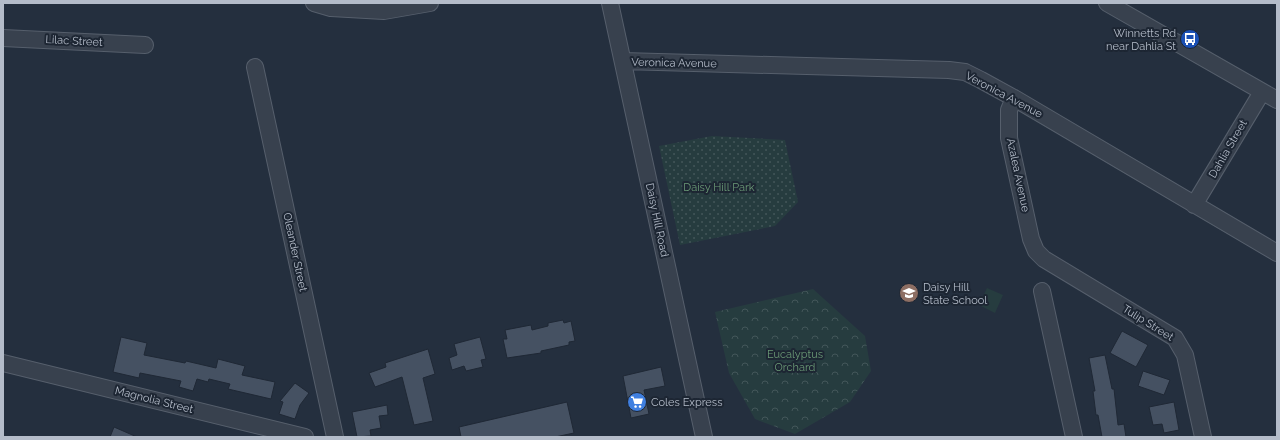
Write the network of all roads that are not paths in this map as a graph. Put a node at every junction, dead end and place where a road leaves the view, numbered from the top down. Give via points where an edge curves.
1 (314, 3) edge
2 (430, 3) edge
3 (610, 3) edge
4 (1107, 3) edge
5 (3, 38) edge
6 (145, 45) dead end
7 (622, 61) junction
8 (256, 67) dead end
9 (1262, 92) junction
10 (1014, 98) junction
11 (1277, 100) edge
12 (1194, 205) junction
13 (1036, 251) joint
14 (1277, 254) edge
15 (1042, 291) dead end
16 (3, 363) edge
17 (305, 437) edge
18 (335, 437) edge
19 (704, 437) edge
20 (1074, 437) edge
21 (1203, 437) edge

1 - 2 street via 331,8 384,11
3 - 7 street, Daisy Hill Road
4 - 9 street
5 - 6 street, Lilac Street
7 - 10 street, Veronica Avenue via 949,70 965,72
7 - 19 street, Daisy Hill Road
8 - 18 street, Oleander Street
9 - 11 street
9 - 12 street, Dahlia Street
10 - 12 street, Veronica Avenue
10 - 13 street, Azalea Avenue via 1009,110 1009,138 1031,239
12 - 14 street, Veronica Avenue
13 - 21 street, Tulip Street via 1044,259 1175,338 1185,355
15 - 20 street
16 - 17 street, Magnolia Street

